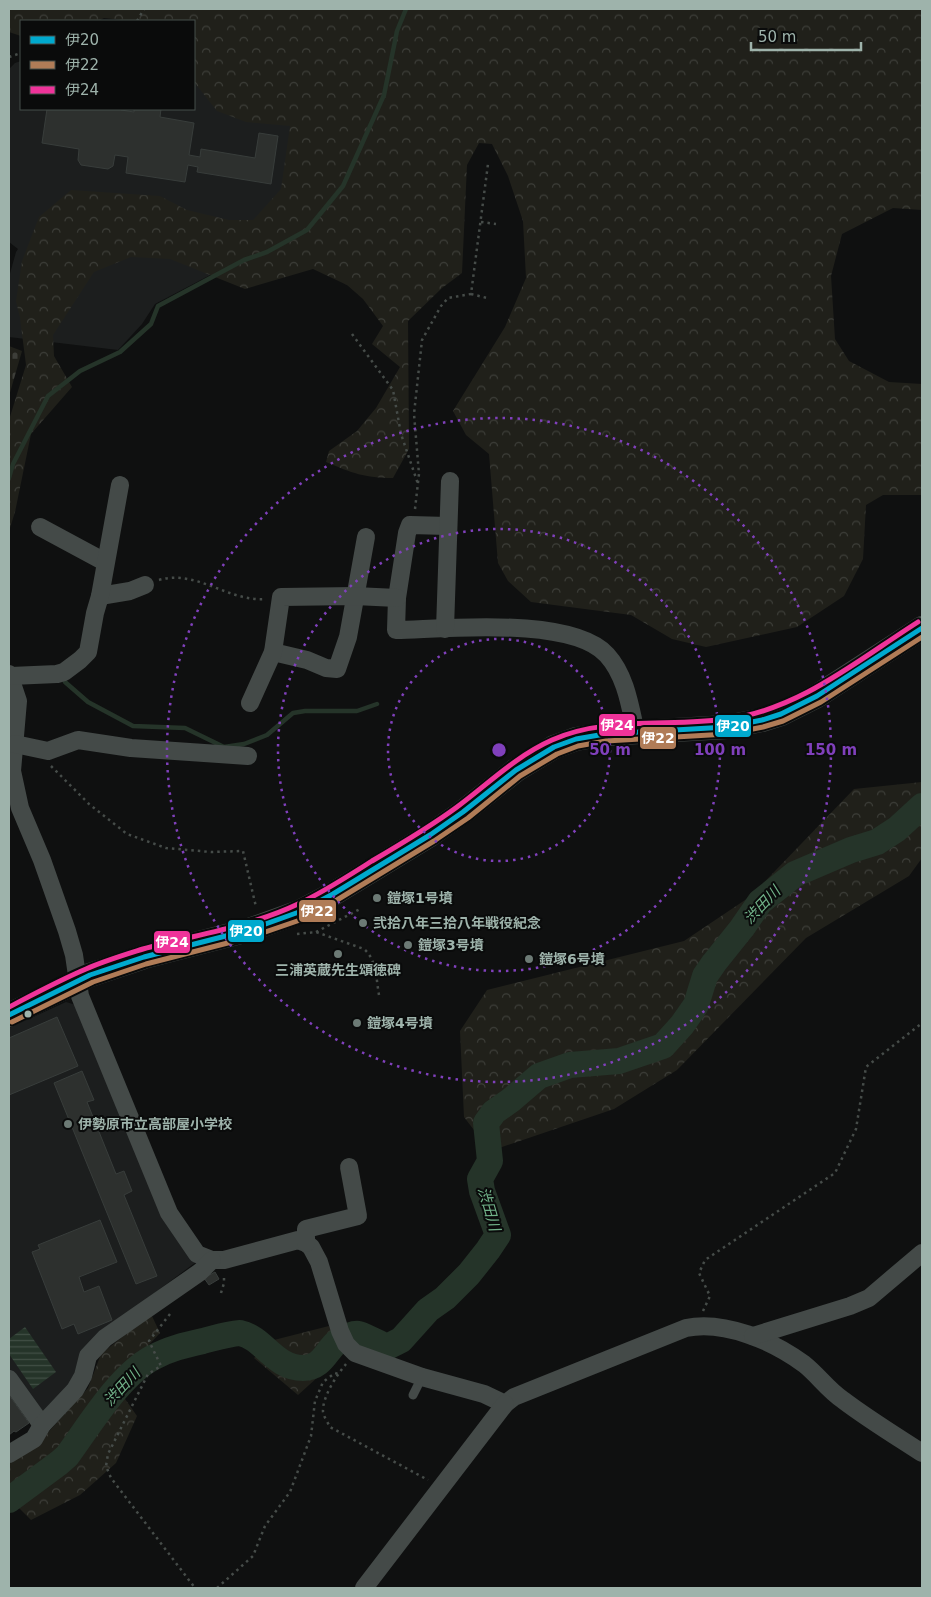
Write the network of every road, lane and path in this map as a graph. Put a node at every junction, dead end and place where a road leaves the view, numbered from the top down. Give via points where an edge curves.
1 (144, 9) edge
2 (138, 20) edge
3 (488, 164) dead end
4 (481, 222) junction
5 (496, 224) dead end
6 (471, 294) junction
7 (488, 298) dead end
8 (352, 334) dead end
9 (450, 481) dead end
10 (120, 485) dead end
11 (418, 485) junction
12 (410, 525) junction
13 (40, 526) dead end
14 (448, 526) junction
15 (366, 537) dead end
16 (105, 562) junction
17 (145, 584) joint
18 (100, 596) junction
19 (355, 596) junction
20 (281, 597) junction
21 (397, 598) junction
22 (922, 628) edge
23 (445, 629) junction
24 (273, 652) junction
25 (10, 675) edge
26 (250, 703) dead end
27 (636, 733) junction
28 (15, 744) junction
29 (33, 747) junction
30 (248, 756) dead end
31 (362, 908) dead end
32 (260, 925) junction
33 (77, 982) junction
34 (379, 995) dead end
35 (9, 1015) edge
36 (922, 1023) edge
37 (349, 1167) dead end
38 (306, 1243) junction
39 (922, 1253) edge
40 (212, 1260) junction
41 (170, 1314) dead end
42 (696, 1326) junction
43 (752, 1336) junction
44 (347, 1343) junction
45 (338, 1374) junction
46 (422, 1377) junction
47 (9, 1379) edge
48 (413, 1395) dead end
49 (505, 1404) junction
50 (42, 1425) junction
51 (922, 1453) edge
52 (9, 1454) edge
53 (441, 1488) junction
54 (195, 1588) edge
55 (217, 1588) edge
56 (364, 1588) edge

1 - 2 path
3 - 4 path
4 - 5 path
4 - 6 path
6 - 7 path
6 - 11 path via 448,298 422,340 414,414
8 - 11 path via 393,390 400,434
9 - 14 street
10 - 16 street
11 - 12 path
12 - 14 street
12 - 21 street
13 - 16 street
14 - 23 street
15 - 19 street
16 - 18 street
17 - 18 street via 130,591
17 - 20 path via 166,578 191,580 253,600
18 - 25 street via 88,652 80,660 57,674
19 - 20 street
19 - 21 street
19 - 24 street via 348,637 337,668 326,668
20 - 24 street
21 - 23 street via 396,630
22 - 27 street via 817,696 781,714 728,727
23 - 27 street via 523,627 579,638 598,646 614,663 621,677
24 - 26 street
25 - 28 street via 18,700
27 - 32 street via 590,736 554,747 516,770 430,835 341,889 299,912
28 - 29 street
28 - 33 street via 12,771 20,808 61,915 74,955
29 - 30 street via 48,751 78,740 131,748
29 - 32 path via 89,804 127,834 166,848 243,851
31 - 34 path via 316,932 353,944 370,954
32 - 33 street via 144,957
33 - 35 street
33 - 40 street via 168,1213 198,1254
36 - 42 path via 866,1067 856,1129 835,1173 705,1260 699,1273 710,1296
37 - 38 street via 359,1186 358,1216 306,1229
38 - 40 street via 298,1240 224,1260
38 - 44 street via 319,1262
39 - 43 street via 869,1298
40 - 50 street via 200,1272 105,1338 88,1356 75,1390
41 - 54 path via 149,1341 161,1366 148,1374 108,1454 106,1466 111,1478
42 - 43 street
42 - 49 street via 514,1397
43 - 51 street via 803,1364 842,1400
44 - 45 path
44 - 46 street
45 - 53 path via 323,1414 330,1427
45 - 55 path via 334,1372 323,1382 315,1401 311,1436 290,1492 265,1526 252,1556
46 - 48 lane
46 - 49 street via 484,1394
47 - 50 street
49 - 53 street
50 - 52 street via 34,1439
53 - 56 street

